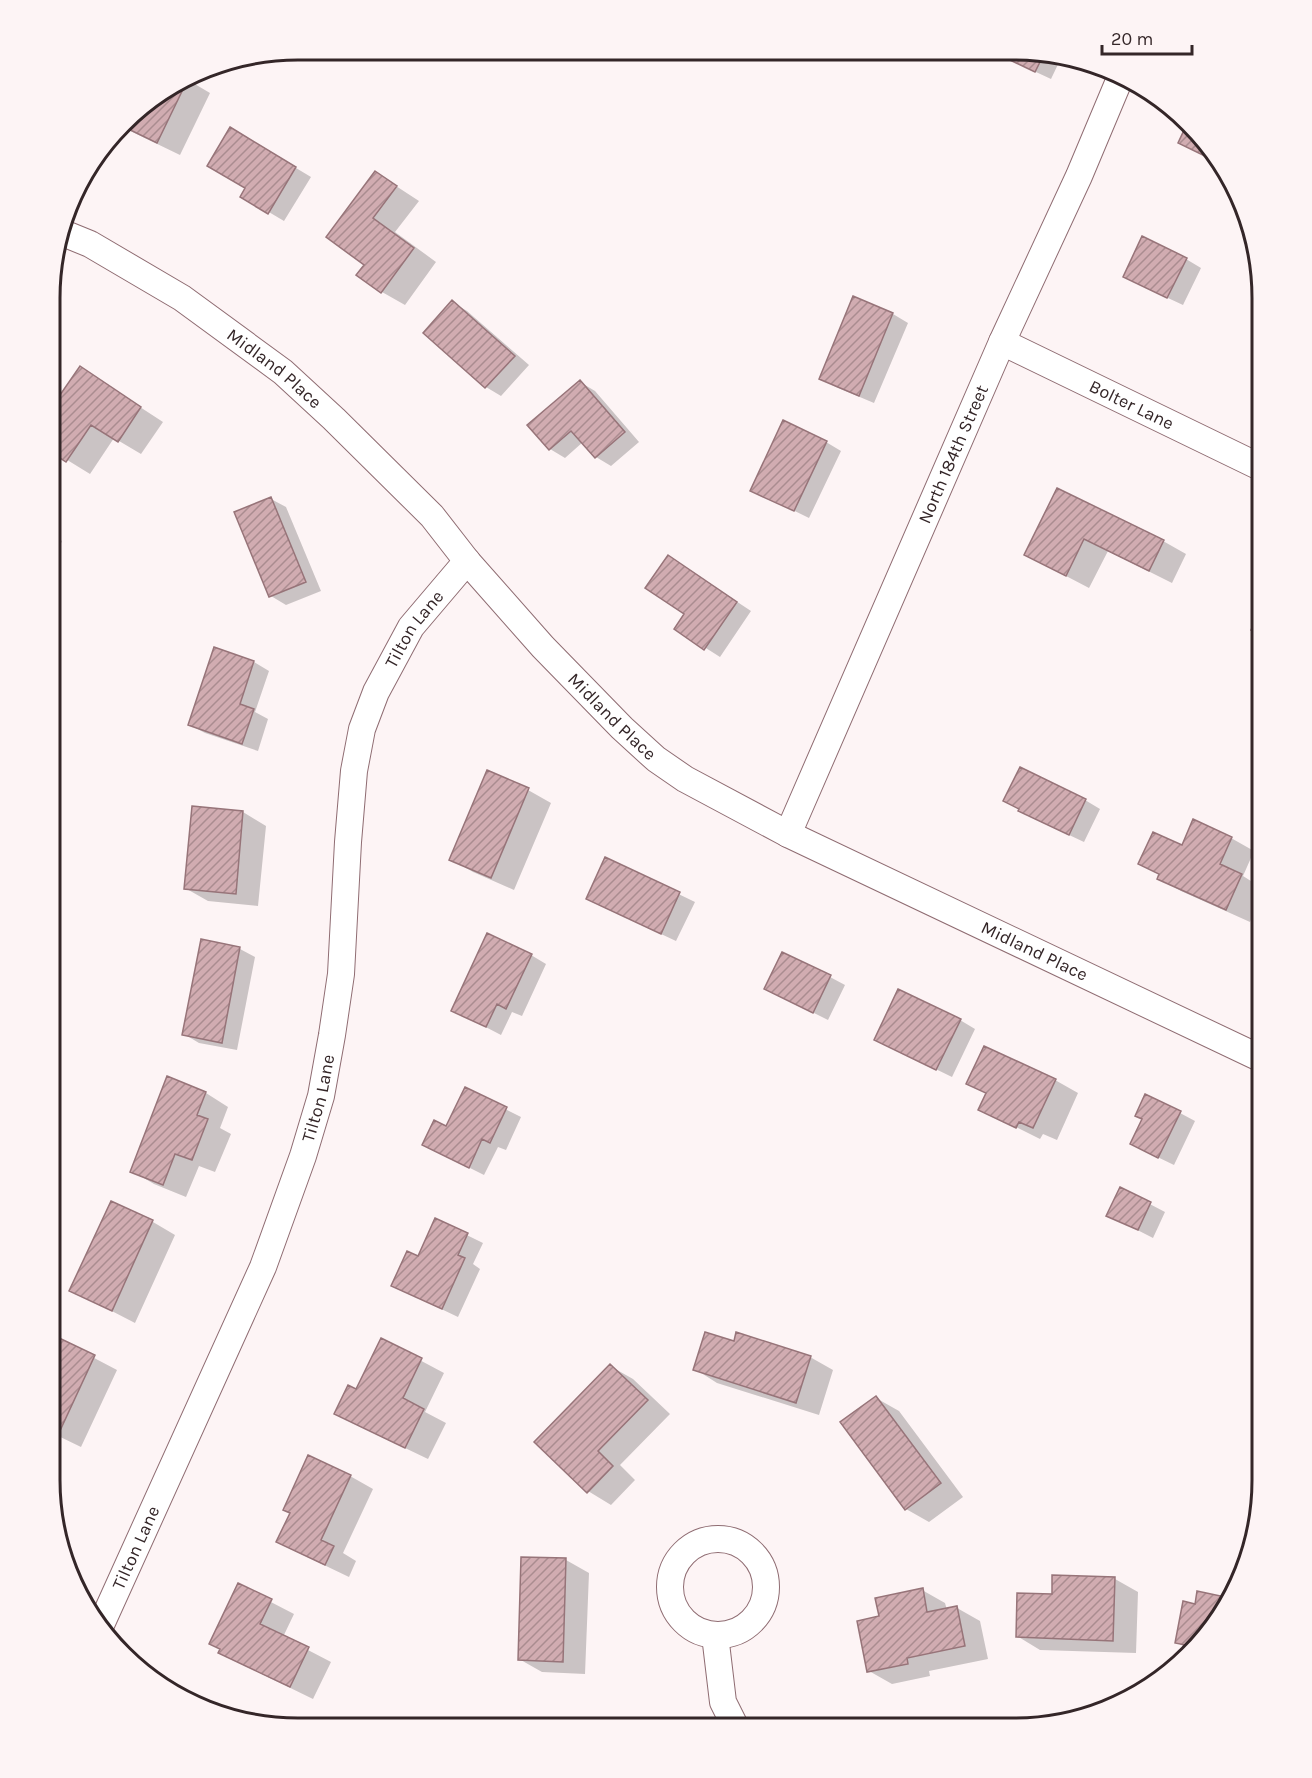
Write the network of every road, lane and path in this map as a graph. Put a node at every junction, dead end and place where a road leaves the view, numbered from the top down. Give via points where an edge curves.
1 (1118, 84) edge
2 (69, 235) edge
3 (1002, 342) junction
4 (1252, 463) edge
5 (467, 561) junction
6 (788, 834) junction
7 (1252, 1054) edge
8 (104, 1618) edge
9 (716, 1635) dead end
10 (731, 1718) edge

1 - 3 street, North 184th Street
2 - 5 street, Midland Place via 182,298 283,372 432,516
3 - 4 street, Bolter Lane
3 - 6 street, North 184th Street
5 - 6 street, Midland Place via 543,647 656,759 685,779
5 - 8 street, Tilton Lane via 411,627 376,692 362,729 354,771 340,974 321,1096 263,1267
6 - 7 street, Midland Place
9 - 10 street via 723,1702

